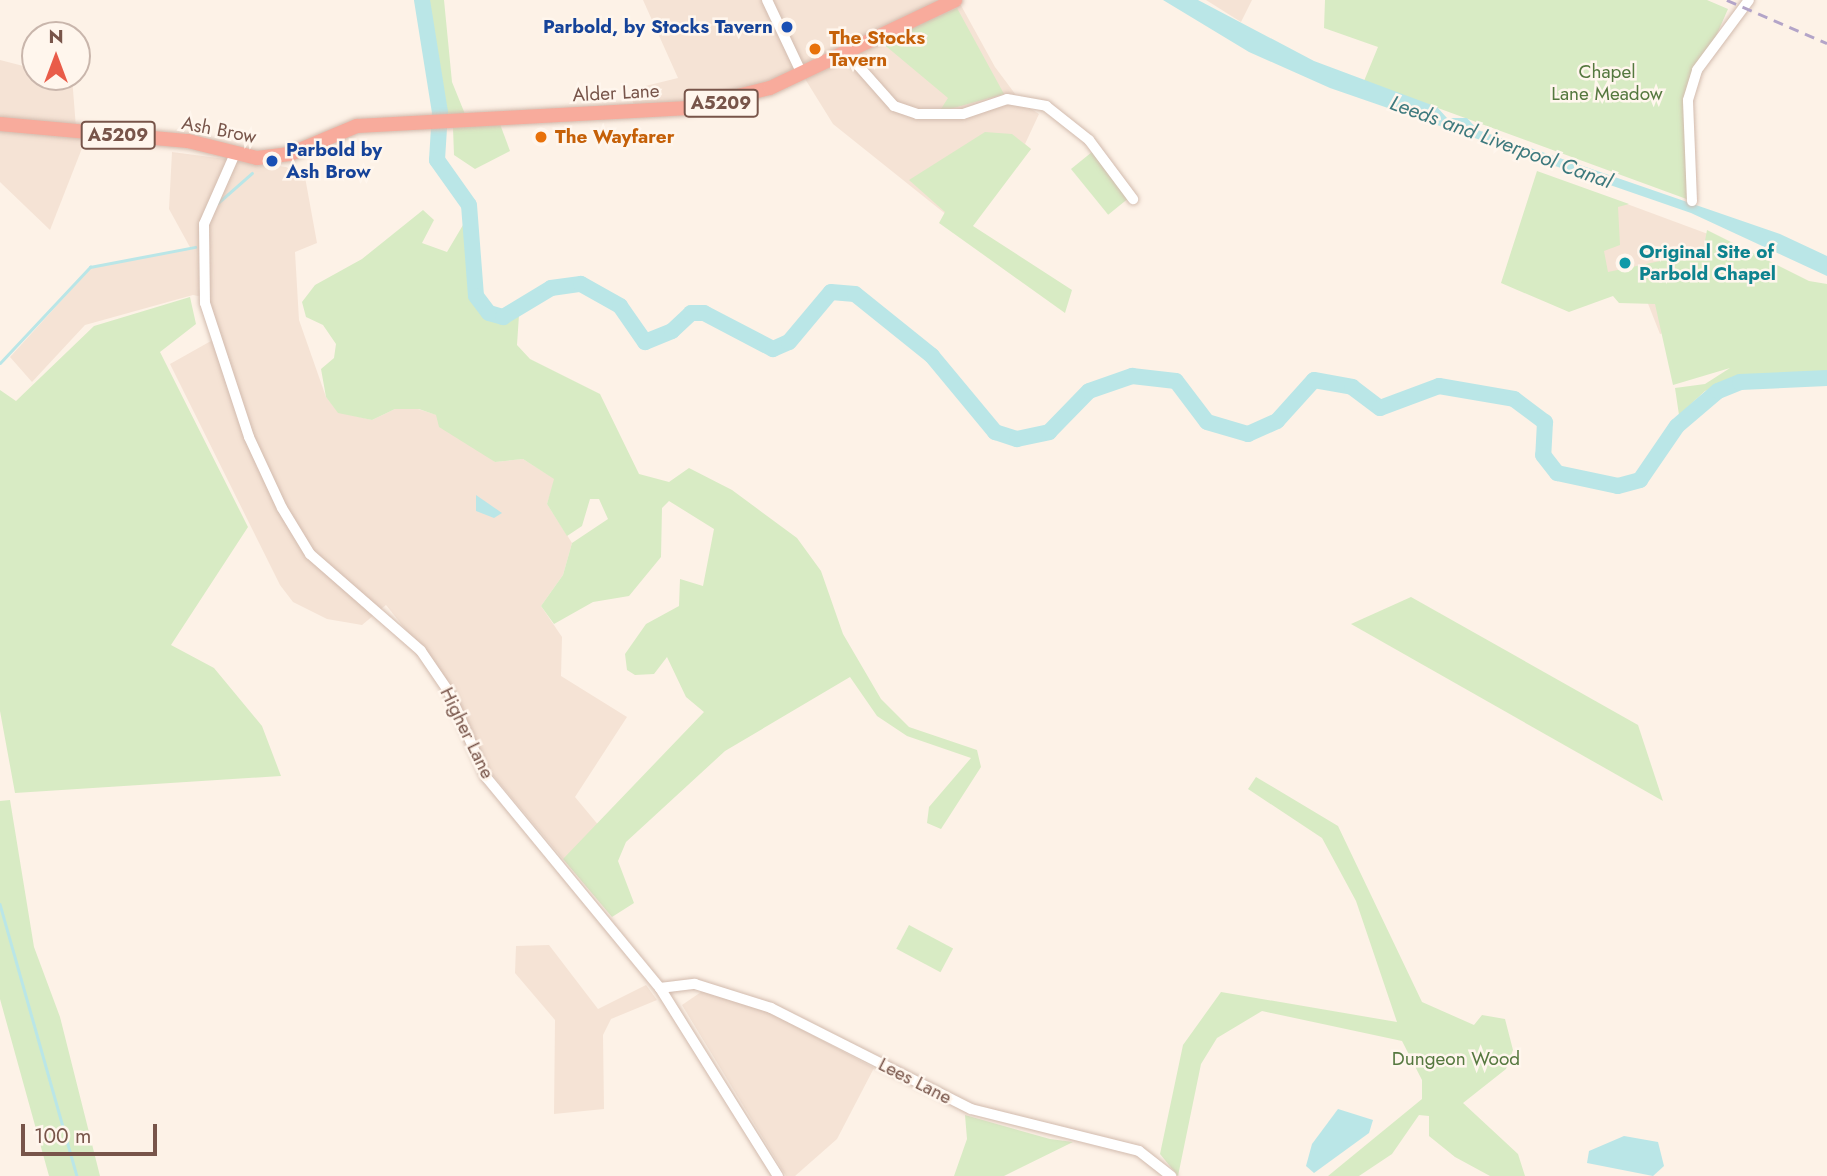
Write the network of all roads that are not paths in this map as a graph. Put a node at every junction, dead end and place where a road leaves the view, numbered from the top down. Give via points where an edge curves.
1 (767, 0) edge
2 (955, 0) edge
3 (1749, 0) edge
4 (847, 53) junction
5 (802, 74) junction
6 (0, 124) edge
7 (341, 131) joint
8 (234, 156) junction
9 (1133, 200) dead end
10 (1692, 201) dead end
11 (660, 988) junction
12 (778, 1176) edge
13 (1171, 1176) edge

1 - 5 street
2 - 4 highway, Alder Lane / A5209
3 - 10 street via 1697,70 1688,100
4 - 5 highway, Alder Lane / A5209
4 - 9 street via 886,99 917,114 963,114 1007,99 1046,106 1089,140
5 - 7 highway, Alder Lane / A5209 via 750,96 689,108 430,121
6 - 8 highway, Ash Brow / A5209 via 188,141
7 - 8 highway, Ash Brow / A5209 via 290,153
8 - 11 street, Higher Lane via 210,205 200,260 213,332 266,477 310,554 421,651 449,692 486,777
11 - 12 street, Higher Lane
11 - 13 street, Lees Lane via 695,984 771,1008 971,1109 1139,1152

